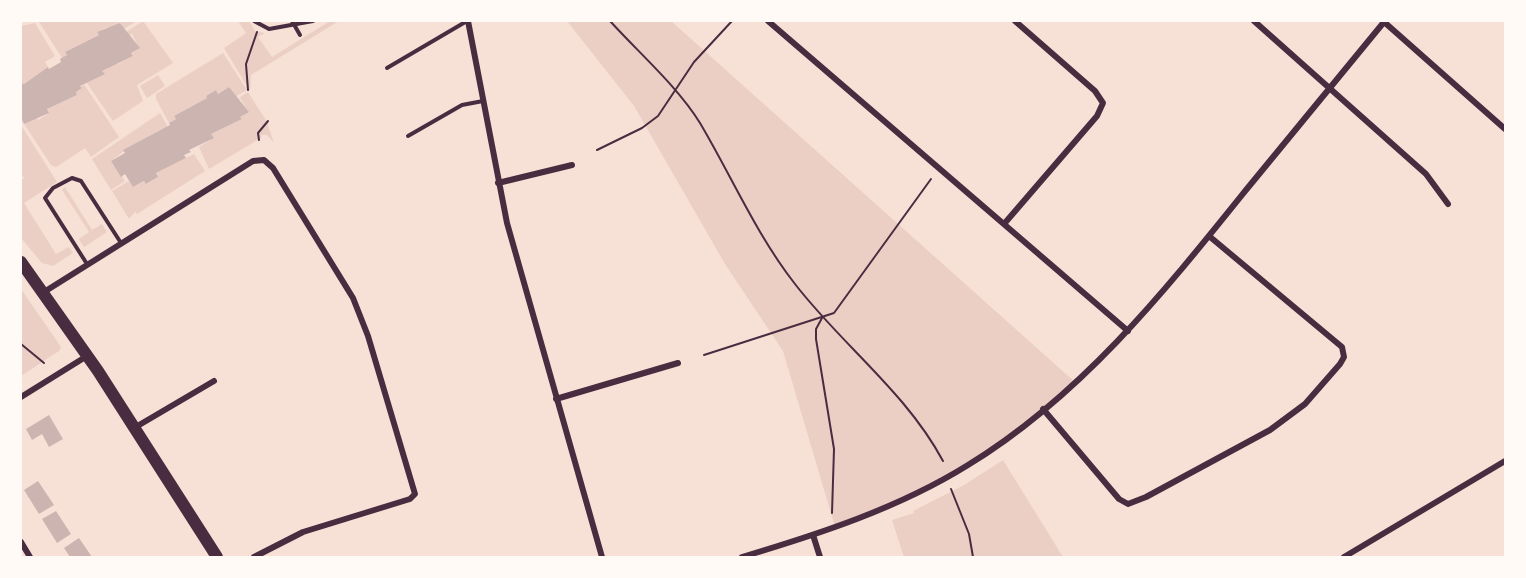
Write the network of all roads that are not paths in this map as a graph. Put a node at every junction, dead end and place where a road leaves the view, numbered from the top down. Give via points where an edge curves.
1 (254, 21) edge
2 (313, 21) edge
3 (467, 21) edge
4 (768, 21) edge
5 (1015, 21) edge
6 (1254, 21) edge
7 (1384, 22) edge
8 (293, 23) edge
9 (300, 35) dead end
10 (387, 68) dead end
11 (1329, 87) junction
12 (483, 101) junction
13 (1505, 129) edge
14 (408, 136) dead end
15 (572, 165) dead end
16 (498, 183) junction
17 (1448, 204) dead end
18 (1004, 224) junction
19 (1209, 236) junction
20 (121, 243) junction
21 (21, 262) edge
22 (87, 264) junction
23 (44, 292) junction
24 (1128, 331) junction
25 (88, 356) junction
26 (678, 363) dead end
27 (214, 381) dead end
28 (21, 397) edge
29 (556, 399) junction
30 (1043, 409) junction
31 (134, 428) junction
32 (1505, 461) edge
33 (813, 535) junction
34 (21, 542) edge
35 (30, 557) edge
36 (217, 557) edge
37 (254, 557) edge
38 (602, 557) edge
39 (742, 557) edge
40 (820, 557) edge
41 (1344, 557) edge

1 - 8 lane via 260,27 274,28
2 - 8 lane
3 - 10 lane
3 - 12 street
4 - 18 street
5 - 18 street via 1095,91 1103,103 1097,116
6 - 11 street
7 - 11 street
7 - 13 street
8 - 9 lane
11 - 17 street via 1426,174
11 - 19 street
12 - 14 lane via 462,105
12 - 16 street
15 - 16 street
16 - 29 street via 518,270
18 - 24 street
19 - 24 street
19 - 30 street via 1342,347 1344,357 1340,364 1305,404 1270,430 1128,504 1119,499
20 - 22 street
20 - 22 lane via 81,181 72,178 53,188 45,198
20 - 37 street via 234,172 253,161 264,160 286,188 352,298 368,336 415,494 410,499 303,532
21 - 23 main road
22 - 23 street
23 - 25 main road
24 - 30 street via 1094,367
25 - 28 street
25 - 31 main road
26 - 29 street
27 - 31 street
29 - 38 street
30 - 33 street via 995,447 947,477
31 - 36 main road
32 - 41 street
33 - 39 street
33 - 40 street
34 - 35 street

